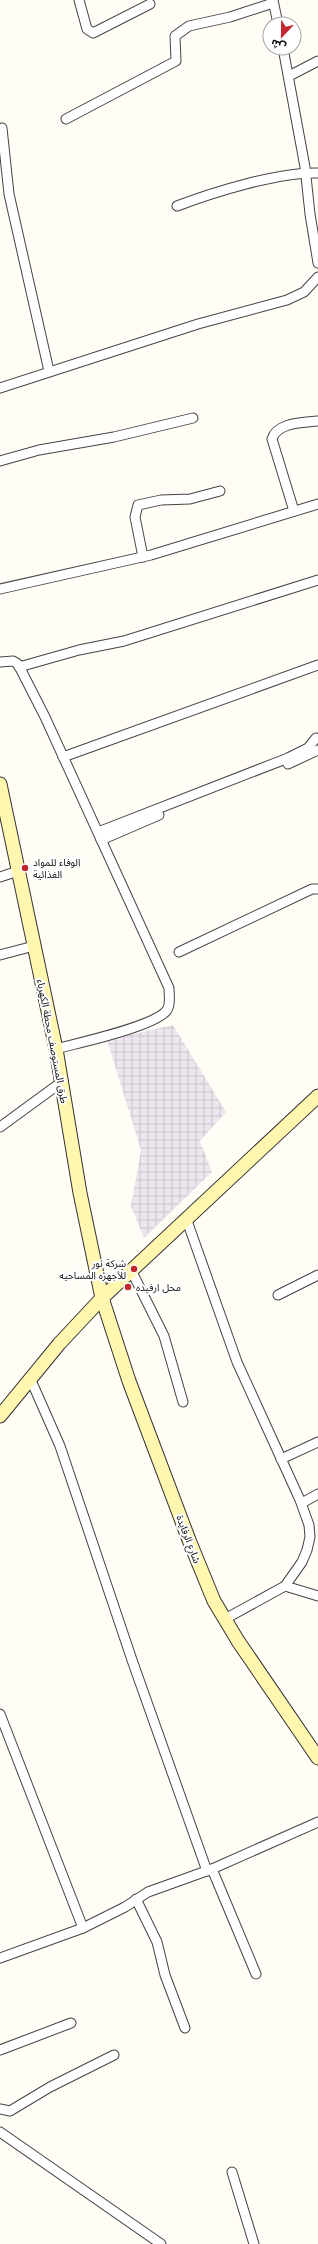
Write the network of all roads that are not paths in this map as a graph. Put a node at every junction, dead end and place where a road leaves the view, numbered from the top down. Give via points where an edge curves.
1 (79, 0) edge
2 (273, 2) edge
3 (150, 4) dead end
4 (276, 16) edge
5 (285, 56) edge
6 (318, 61) edge
7 (289, 76) junction
8 (66, 118) dead end
9 (2, 128) dead end
10 (306, 173) junction
11 (318, 173) edge
12 (177, 206) dead end
13 (318, 263) edge
14 (318, 277) edge
15 (50, 372) junction
16 (0, 388) edge
17 (193, 418) dead end
18 (318, 421) edge
19 (0, 461) edge
20 (220, 492) dead end
21 (318, 504) edge
22 (294, 511) junction
23 (143, 557) junction
24 (318, 580) edge
25 (0, 589) edge
26 (0, 662) edge
27 (318, 665) edge
28 (19, 667) junction
29 (316, 738) dead end
30 (318, 750) edge
31 (63, 757) junction
32 (0, 784) edge
33 (100, 836) junction
34 (18, 871) junction
35 (0, 877) edge
36 (318, 889) edge
37 (34, 946) junction
38 (179, 952) dead end
39 (0, 955) edge
40 (56, 1049) junction
41 (63, 1081) junction
42 (318, 1096) edge
43 (0, 1127) edge
44 (186, 1218) junction
45 (131, 1270) junction
46 (318, 1275) edge
47 (278, 1295) dead end
48 (102, 1298) junction
49 (30, 1378) junction
50 (183, 1402) dead end
51 (0, 1416) edge
52 (318, 1442) edge
53 (281, 1459) junction
54 (318, 1494) edge
55 (302, 1503) junction
56 (284, 1586) junction
57 (318, 1596) edge
58 (225, 1619) junction
59 (0, 1714) edge
60 (318, 1758) edge
61 (318, 1822) edge
62 (209, 1870) junction
63 (136, 1899) junction
64 (83, 1928) junction
65 (0, 1958) edge
66 (256, 1974) dead end
67 (71, 2023) dead end
68 (185, 2028) dead end
69 (0, 2050) edge
70 (114, 2055) dead end
71 (0, 2109) edge
72 (0, 2132) edge
73 (232, 2172) dead end
74 (161, 2244) edge
75 (254, 2244) edge

1 - 3 street via 87,29 93,33
2 - 4 street
2 - 8 street via 230,17 189,26 175,36 176,62
5 - 7 street
6 - 7 street
7 - 10 street
9 - 15 street via 9,194
10 - 11 street
10 - 12 street via 202,196
10 - 13 street
14 - 15 street via 304,292 287,300 198,324
15 - 16 street
17 - 19 street via 114,437 39,450
18 - 22 street via 280,428 274,432 272,439
20 - 23 street via 190,499 161,500 138,505 135,517
21 - 22 street
22 - 23 street
23 - 25 street
24 - 28 street via 124,641
26 - 28 street via 13,661
27 - 31 street
28 - 31 street
29 - 33 street via 308,748 288,758
30 - 33 street
31 - 33 street
32 - 34 street, طرق المستوصف محطة الكهرباء
33 - 40 street via 162,969 169,988 170,1002 167,1010 150,1021
34 - 35 street
34 - 37 street, طرق المستوصف محطة الكهرباء
36 - 38 street via 312,889
37 - 39 street
37 - 40 street, طرق المستوصف محطة الكهرباء
40 - 41 street, طرق المستوصف محطة الكهرباء
41 - 43 street
41 - 48 street, طرق المستوصف محطة الكهرباء via 80,1193
42 - 44 street
44 - 45 street
44 - 53 street via 237,1362
45 - 48 street
45 - 50 street via 164,1336
46 - 47 street
48 - 49 street
48 - 58 street, شارع الرفايدة via 129,1381 189,1540
49 - 51 street
49 - 62 street via 60,1446 132,1660
52 - 53 street
53 - 55 street
54 - 55 street
55 - 56 street via 310,1537 302,1562
56 - 57 street
56 - 58 street
58 - 60 street, شارع الرفايدة
59 - 64 street
61 - 62 street
62 - 63 street via 148,1892
62 - 66 street
63 - 64 street
63 - 68 street via 158,1942 165,1975
64 - 65 street
67 - 69 street
70 - 71 street via 50,2087 10,2111
72 - 74 street
73 - 75 street

